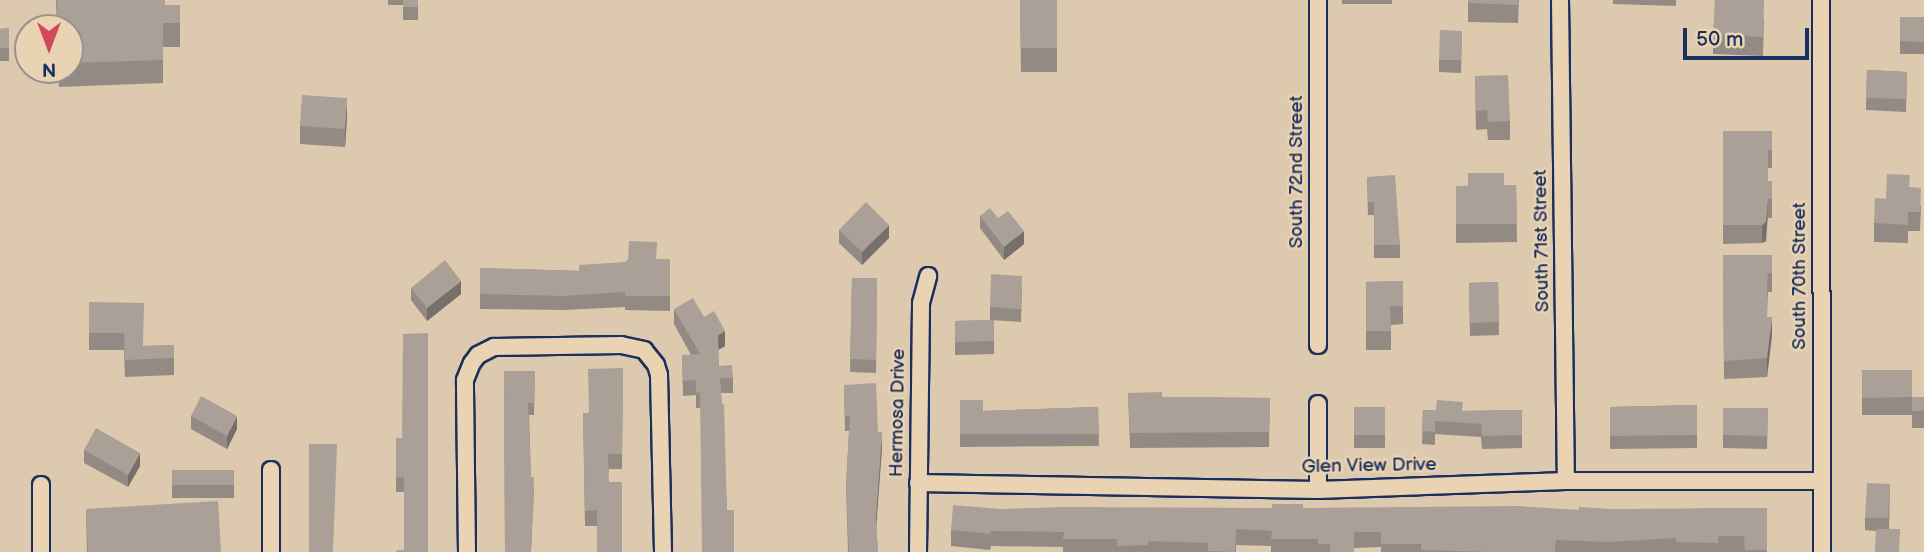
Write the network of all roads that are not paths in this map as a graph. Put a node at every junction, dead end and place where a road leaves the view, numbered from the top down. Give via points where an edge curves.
1 (1318, 0) edge
2 (1560, 0) edge
3 (1821, 0) edge
4 (928, 276) dead end
5 (1318, 345) dead end
6 (1318, 404) dead end
7 (271, 470) dead end
8 (1566, 481) junction
9 (1822, 481) junction
10 (918, 483) junction
11 (41, 485) dead end
12 (1318, 490) junction
13 (41, 552) edge
14 (271, 552) edge
15 (467, 552) edge
16 (663, 552) edge
17 (918, 552) edge
18 (1822, 552) edge

1 - 5 street, South 72nd Street
2 - 8 street, South 71st Street
3 - 9 street, South 70th Street
4 - 10 street, Hermosa Drive via 921,303
6 - 12 street
7 - 14 street
8 - 9 street, Glen View Drive
8 - 12 street, Glen View Drive
9 - 18 street, South 70th Street
10 - 12 street, Glen View Drive
10 - 17 street, Hermosa Drive
11 - 13 street
15 - 16 street via 467,371 478,355 508,346 633,346 649,354 659,375

